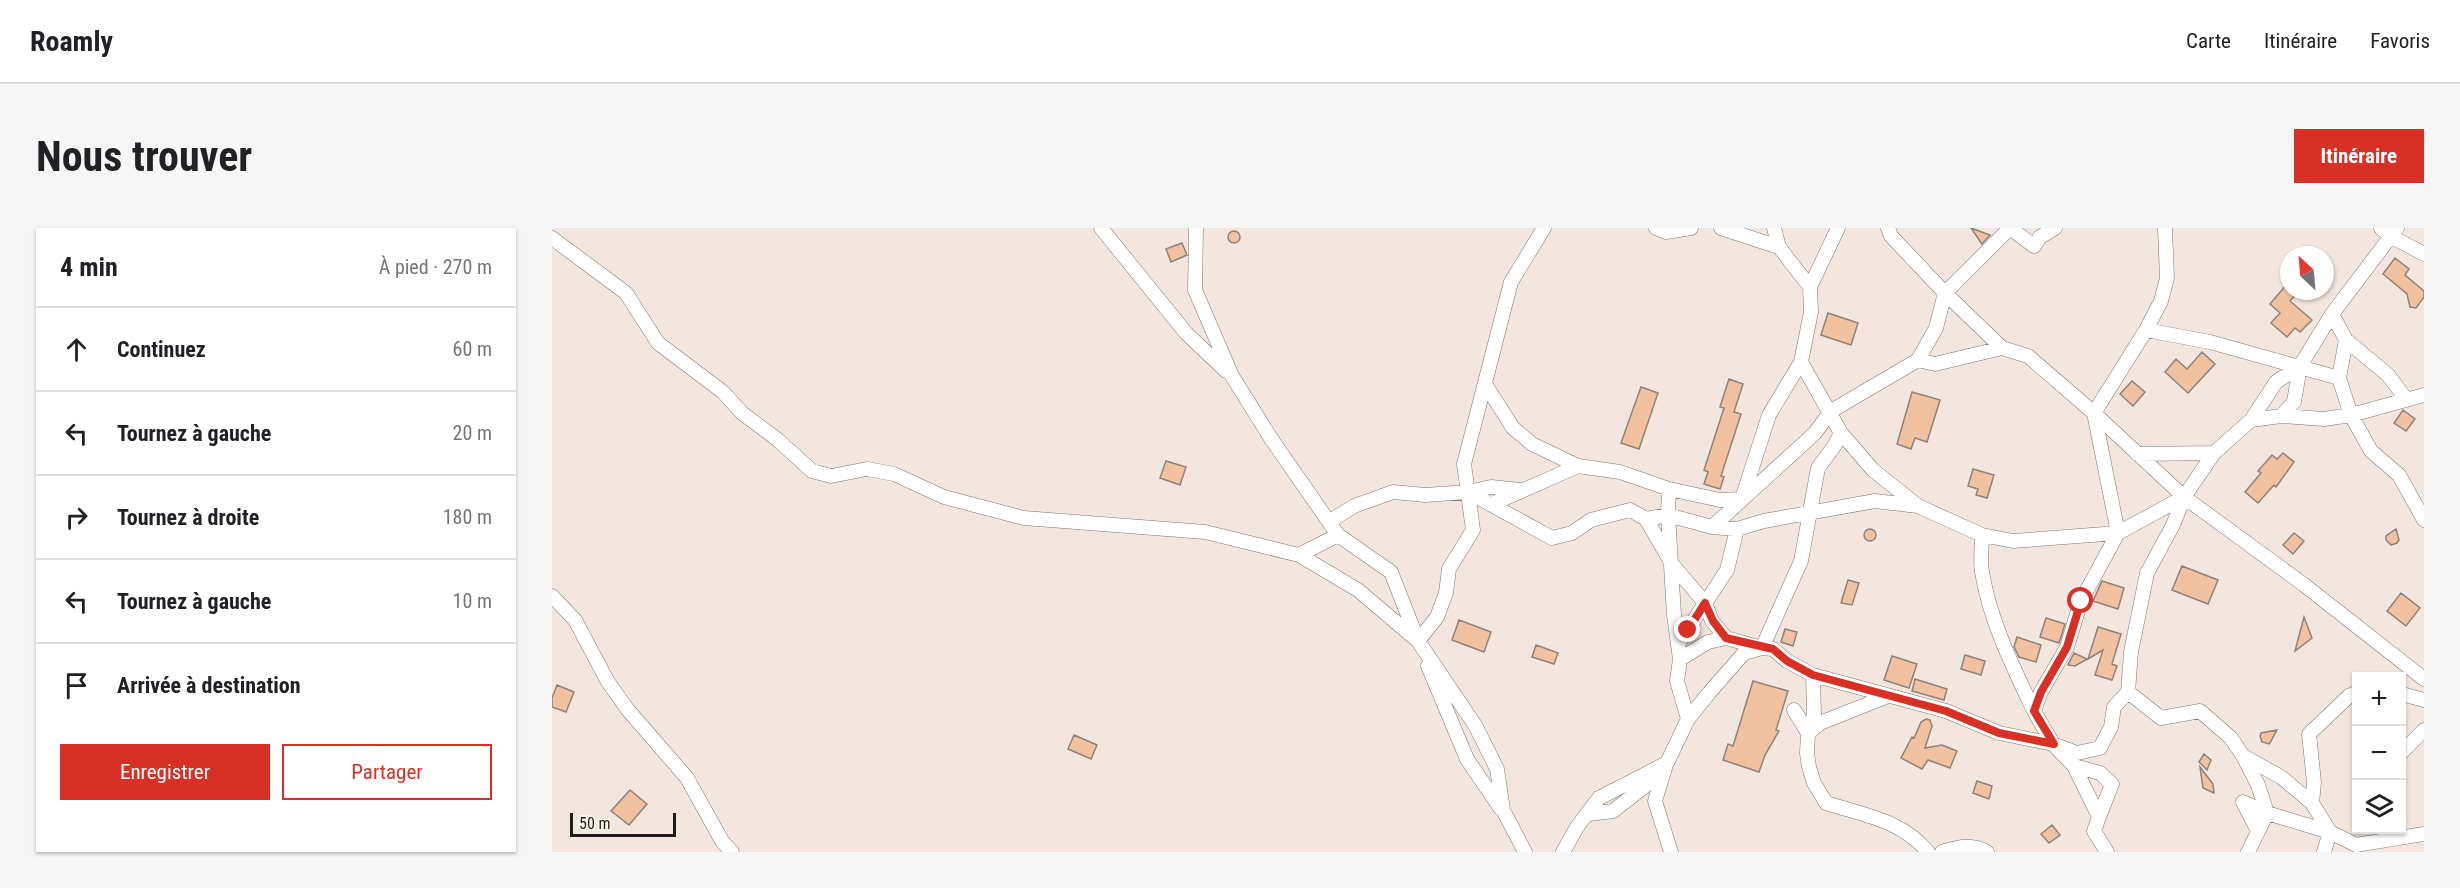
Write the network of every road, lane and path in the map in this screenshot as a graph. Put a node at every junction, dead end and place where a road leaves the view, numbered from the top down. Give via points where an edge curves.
1 (1101, 228) edge
2 (1196, 228) edge
3 (1544, 228) edge
4 (1656, 228) edge
5 (1690, 228) edge
6 (1721, 228) edge
7 (1774, 228) edge
8 (1838, 228) edge
9 (1875, 228) edge
10 (2010, 228) edge
11 (2055, 228) edge
12 (2165, 228) edge
13 (2390, 231) edge
14 (1889, 232) edge
15 (552, 238) edge
16 (1779, 247) junction
17 (2424, 254) edge
18 (1810, 287) junction
19 (1945, 293) junction
20 (2332, 314) junction
21 (2146, 330) junction
22 (2346, 340) junction
23 (2001, 348) junction
24 (1918, 360) junction
25 (1801, 362) junction
26 (2300, 366) junction
27 (1232, 376) junction
28 (2339, 378) junction
29 (1485, 384) junction
30 (2424, 395) edge
31 (2406, 399) junction
32 (1831, 411) junction
33 (2094, 413) junction
34 (2351, 415) junction
35 (2281, 416) junction
36 (2251, 420) junction
37 (1841, 433) junction
38 (2214, 453) junction
39 (2137, 454) junction
40 (1578, 466) junction
41 (1669, 489) junction
42 (1522, 490) junction
43 (1468, 492) junction
44 (2184, 497) junction
45 (1742, 500) junction
46 (1492, 504) junction
47 (1918, 506) junction
48 (1810, 514) junction
49 (1668, 515) junction
50 (1646, 519) junction
51 (2424, 520) edge
52 (1330, 521) junction
53 (1712, 527) junction
54 (1737, 529) junction
55 (2118, 533) junction
56 (1338, 535) junction
57 (1982, 535) junction
58 (1299, 555) junction
59 (1672, 564) junction
60 (552, 596) edge
61 (1705, 603) junction
62 (1726, 638) junction
63 (1418, 641) junction
64 (1679, 643) junction
65 (1762, 648) junction
66 (1680, 659) junction
67 (1813, 675) junction
68 (2424, 679) edge
69 (2127, 692) junction
70 (2352, 695) edge
71 (2406, 695) edge
72 (1888, 696) junction
73 (2424, 700) edge
74 (1794, 710) dead end
75 (2034, 711) junction
76 (1688, 719) junction
77 (2424, 730) edge
78 (1808, 733) junction
79 (2054, 744) junction
80 (2406, 748) edge
81 (2243, 756) junction
82 (1666, 763) junction
83 (2074, 766) junction
84 (2312, 803) junction
85 (1503, 810) junction
86 (2267, 813) junction
87 (2098, 817) junction
88 (2258, 831) junction
89 (2330, 832) junction
90 (2424, 834) edge
91 (732, 852) edge
92 (1525, 852) edge
93 (1563, 852) edge
94 (1671, 852) edge
95 (1928, 852) edge
96 (1942, 852) edge
97 (1987, 852) edge
98 (2107, 852) edge
99 (2248, 852) edge
100 (2324, 852) edge

1 - 27 street via 1186,333
2 - 27 street via 1196,290
3 - 29 street via 1511,282
4 - 5 street via 1666,232
6 - 16 street
7 - 16 street
8 - 18 street
9 - 14 street
10 - 11 street via 2034,246
10 - 19 street
12 - 21 street via 2167,278 2161,301
13 - 17 street
13 - 20 street
14 - 19 street
15 - 58 street via 626,293 658,343 723,392 742,413 812,471 831,476 867,469 894,474 944,497 1024,518 1206,532
16 - 18 street
18 - 25 street via 1811,312
19 - 23 street
19 - 24 street via 1936,328
20 - 22 street
20 - 26 street
21 - 26 street
21 - 33 street
22 - 28 street
22 - 31 street via 2388,375
23 - 24 street via 1935,364
23 - 33 street via 2028,356
24 - 32 street
25 - 32 street
25 - 45 street via 1769,415
26 - 28 street
26 - 35 street via 2294,402
26 - 36 street via 2276,382
27 - 52 street
28 - 34 street
29 - 40 street via 1513,428 1532,444
29 - 43 street via 1464,464
30 - 31 street
31 - 34 street
32 - 37 street
32 - 45 street via 1815,432
33 - 39 street
33 - 55 street
34 - 35 street via 2324,419
34 - 51 street via 2371,451 2399,475
35 - 36 street
36 - 38 street
37 - 47 street via 1873,470
37 - 48 street via 1818,468
38 - 39 street
38 - 44 street
39 - 44 street
40 - 41 street via 1620,472
40 - 42 street
41 - 45 street via 1720,500
41 - 49 street
42 - 43 street via 1491,487
42 - 46 street
43 - 46 street
43 - 52 street via 1393,492 1379,495
43 - 63 street via 1473,530 1449,569 1437,617
44 - 55 street
44 - 68 street
44 - 69 street via 2147,573
45 - 53 street
46 - 50 street via 1552,538 1591,520 1630,510
47 - 48 street via 1875,501
47 - 57 street
48 - 54 street
48 - 65 street via 1802,561
49 - 50 street
49 - 53 street
49 - 59 street
50 - 59 street
52 - 56 street
53 - 54 street
54 - 61 street via 1727,570
55 - 57 street via 2013,541
55 - 75 street via 2081,601 2067,647
56 - 58 street
56 - 63 street via 1391,572
57 - 75 street via 1982,570 1990,605
58 - 63 street via 1358,590
59 - 61 street
59 - 64 street
60 - 91 street via 575,620 608,682 628,710 687,778
61 - 62 street
61 - 64 street
62 - 65 street
62 - 66 street via 1708,642
63 - 85 street via 1467,759
63 - 85 street via 1475,725 1497,770
64 - 66 street
65 - 67 street via 1773,649
65 - 76 street via 1744,653
66 - 76 street via 1677,681
67 - 72 street
67 - 78 street via 1814,715
69 - 79 street via 2114,707 2111,727 2100,748 2077,753
69 - 81 street via 2161,718 2200,711 2231,738
70 - 84 street via 2309,734
71 - 73 street
72 - 78 street via 1820,723
72 - 79 street via 1946,711 1999,733
74 - 78 street
75 - 79 street
76 - 82 street
77 - 80 street
78 - 95 street via 1809,767 1826,803 1906,831
79 - 83 street
81 - 84 street via 2281,777
81 - 86 street
82 - 93 street via 1599,798
82 - 94 street via 1655,801
83 - 87 street
83 - 87 street via 2100,773 2112,784
84 - 89 street
85 - 92 street
86 - 88 street
86 - 88 street via 2243,802
86 - 89 street
87 - 98 street via 2094,831
88 - 99 street
89 - 90 street via 2356,845
89 - 100 street
96 - 97 street via 1961,846

